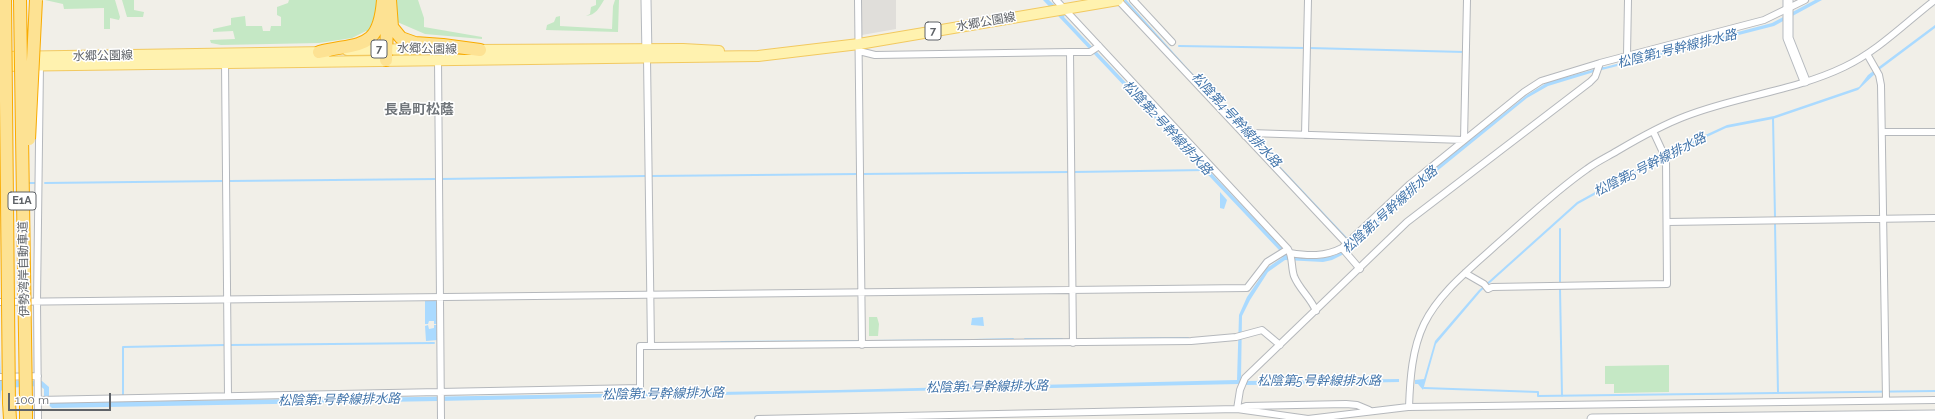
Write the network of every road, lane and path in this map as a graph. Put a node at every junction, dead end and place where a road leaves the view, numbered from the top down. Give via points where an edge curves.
1 (5, 0) edge
2 (20, 0) edge
3 (36, 0) edge
4 (383, 0) edge
5 (390, 0) edge
6 (646, 0) edge
7 (858, 0) edge
8 (1056, 0) edge
9 (1116, 0) edge
10 (1133, 0) edge
11 (1308, 0) edge
12 (1467, 0) edge
13 (1628, 0) edge
14 (1788, 0) edge
15 (1804, 0) edge
16 (1935, 0) edge
17 (1059, 10) junction
18 (1788, 14) junction
19 (1172, 42) dead end
20 (1098, 46) junction
21 (859, 47) junction
22 (480, 50) junction
23 (319, 52) junction
24 (1070, 52) junction
25 (386, 53) junction
26 (647, 53) junction
27 (1867, 54) junction
28 (1627, 55) junction
29 (0, 57) edge
30 (438, 60) junction
31 (225, 63) junction
32 (1600, 64) junction
33 (40, 65) junction
34 (0, 66) edge
35 (1805, 81) junction
36 (1653, 132) junction
37 (1882, 132) junction
38 (1935, 132) edge
39 (1247, 135) junction
40 (1305, 135) junction
41 (1464, 140) junction
42 (0, 213) edge
43 (1935, 218) edge
44 (1882, 219) junction
45 (1667, 222) junction
46 (1345, 249) junction
47 (1289, 251) junction
48 (1360, 269) junction
49 (1465, 273) junction
50 (1072, 290) junction
51 (861, 292) junction
52 (650, 294) junction
53 (440, 297) junction
54 (227, 300) junction
55 (37, 301) junction
56 (4, 306) edge
57 (25, 309) junction
58 (1316, 311) junction
59 (1073, 343) junction
60 (862, 345) junction
61 (1280, 345) junction
62 (650, 346) junction
63 (1, 377) edge
64 (38, 377) junction
65 (441, 392) junction
66 (228, 396) junction
67 (1886, 398) junction
68 (40, 400) junction
69 (1935, 400) edge
70 (1409, 407) junction
71 (1237, 410) junction
72 (1369, 410) junction
73 (1935, 415) edge
74 (10, 419) edge
75 (26, 419) edge
76 (38, 419) edge
77 (441, 419) edge
78 (758, 419) edge
79 (1592, 419) edge

1 - 56 highway, 伊勢湾岸自動車道 / E1A, bridge
2 - 57 highway, 伊勢湾岸自動車道 / E1A, bridge
3 - 57 highway, bridge
4 - 23 highway via 378,28 370,39 357,45
4 - 25 highway
5 - 22 highway via 392,28 401,38 415,43
5 - 25 highway
6 - 26 street
7 - 21 street
8 - 17 street
9 - 17 main road, 水郷公園線 / 7
9 - 39 street
10 - 19 street
11 - 40 street
12 - 41 street
13 - 28 street
14 - 18 street
15 - 18 street
16 - 27 street
17 - 20 street
17 - 21 main road, 水郷公園線 / 7
18 - 28 street
18 - 35 street via 1788,38
20 - 24 street via 1090,52
20 - 47 street
21 - 24 street via 875,54
21 - 26 main road, 水郷公園線 / 7 via 758,56
21 - 51 street
22 - 25 main road, 水郷公園線 / 7
22 - 26 main road, 水郷公園線 / 7
23 - 25 main road, 水郷公園線 / 7
23 - 29 main road, 水郷公園線 / 7
24 - 50 street
25 - 30 main road, 水郷公園線 / 7
25 - 31 main road, 水郷公園線 / 7
26 - 30 main road, 水郷公園線 / 7
26 - 52 street
27 - 35 street via 1844,67
27 - 37 street via 1881,85
28 - 32 street
30 - 53 street
31 - 33 main road, 水郷公園線 / 7
31 - 54 street
32 - 41 street via 1532,86
32 - 48 street via 1590,82 1407,222
33 - 34 main road, 水郷公園線 / 7
33 - 55 street
35 - 36 street via 1696,112
36 - 45 street via 1666,159
36 - 49 street via 1588,168 1540,206
37 - 38 street
37 - 44 street
39 - 40 street
39 - 46 street
40 - 41 street
41 - 46 street via 1405,189
42 - 56 highway, bridge
43 - 44 street
44 - 45 street
44 - 67 street
45 - 49 street via 1668,284 1488,289
46 - 47 street via 1315,256
46 - 48 street
47 - 50 street via 1267,262 1247,288
47 - 58 street via 1299,287
48 - 58 street
49 - 70 street via 1439,301 1424,324 1410,378
50 - 51 street
50 - 59 street
51 - 52 street
51 - 60 street
52 - 53 street
52 - 62 street
53 - 54 street
53 - 65 street
54 - 55 street
54 - 66 street
55 - 56 street
55 - 64 street
56 - 74 highway, 伊勢湾岸自動車道 / E1A, bridge
57 - 75 highway, 伊勢湾岸自動車道 / E1A, bridge
58 - 61 street
59 - 60 street
59 - 61 street via 1192,341 1236,337 1262,330
60 - 62 street
61 - 71 street via 1244,379
62 - 65 street via 640,346 640,388
63 - 64 street
64 - 68 street
65 - 66 street
65 - 77 street
66 - 68 street
67 - 69 street
67 - 70 street
68 - 76 street
70 - 72 street
71 - 72 street via 1308,419
71 - 72 street via 1246,406 1346,404
71 - 78 street
73 - 79 street

